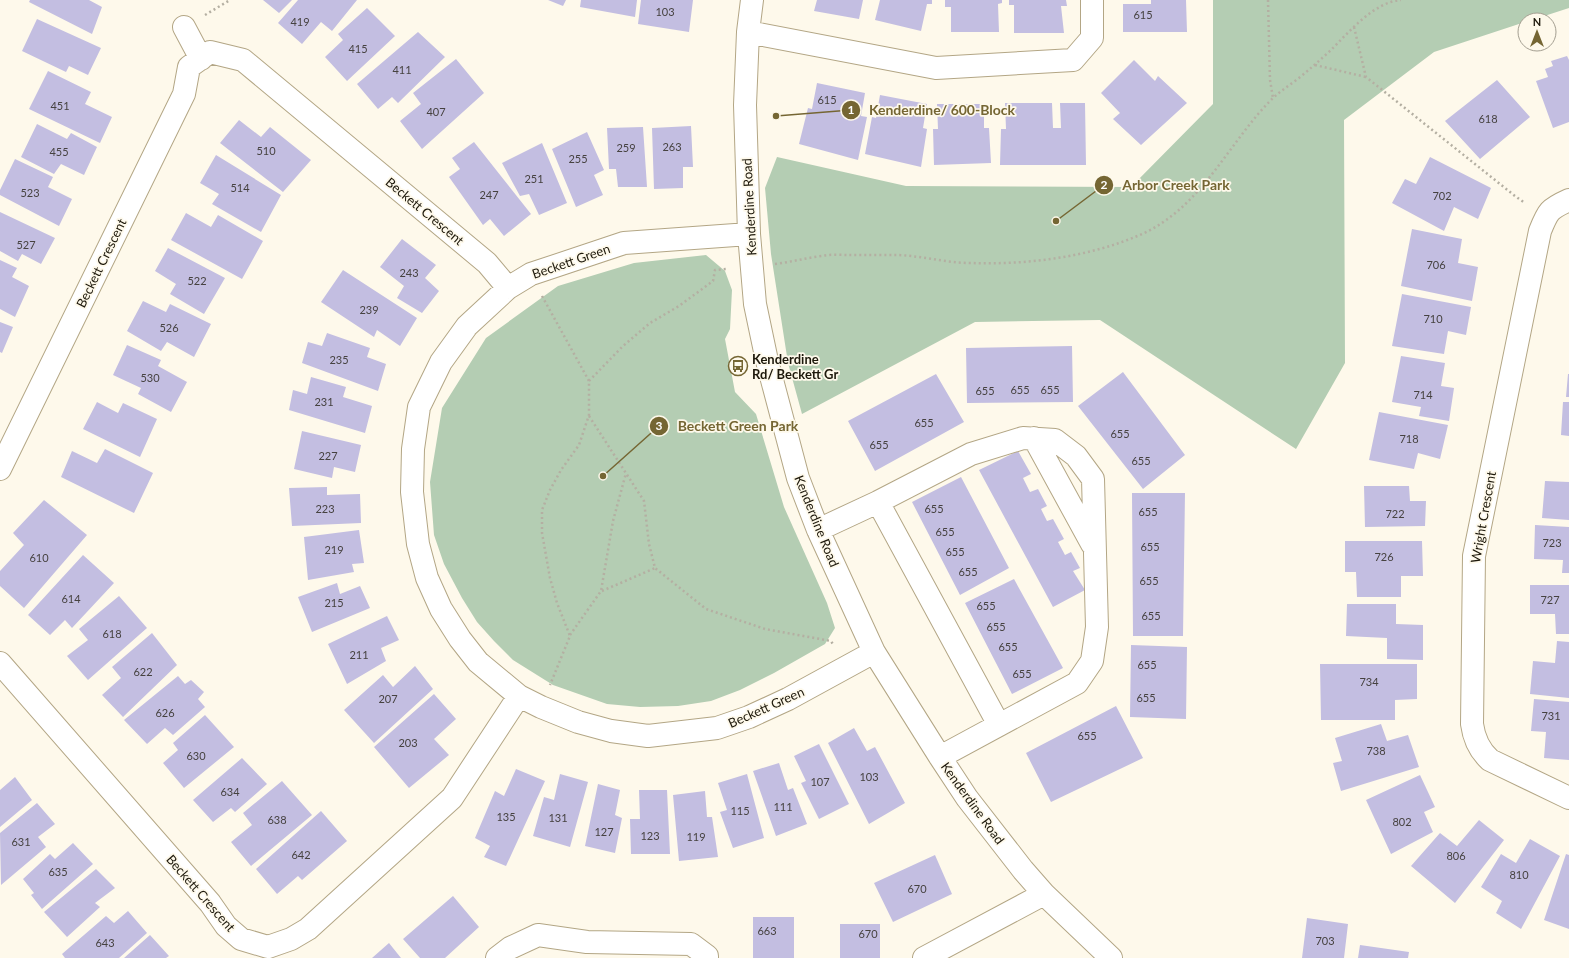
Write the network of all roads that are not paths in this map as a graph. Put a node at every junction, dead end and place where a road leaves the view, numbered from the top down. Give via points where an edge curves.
1 (752, 0) edge
2 (1092, 0) edge
3 (184, 27) dead end
4 (748, 32) junction
5 (200, 59) junction
6 (1569, 200) edge
7 (749, 234) junction
8 (508, 288) junction
9 (1034, 438) junction
10 (0, 469) edge
11 (878, 502) junction
12 (818, 530) junction
13 (1094, 548) junction
14 (874, 652) junction
15 (0, 663) edge
16 (519, 696) junction
17 (998, 725) junction
18 (940, 757) junction
19 (1569, 798) edge
20 (1044, 894) junction
21 (271, 953) edge
22 (497, 958) edge
23 (707, 958) edge
24 (924, 958) edge
25 (1111, 958) edge

1 - 4 street, Kenderdine Road
2 - 4 street via 1092,38 1073,60 936,68
3 - 5 street
4 - 7 street, Kenderdine Road via 746,105
5 - 8 street, Beckett Crescent via 210,52 243,60 487,263
5 - 10 street, Beckett Crescent via 189,67 184,94
6 - 19 street, Wright Crescent via 1553,207 1545,216 1540,231 1474,556 1472,724 1475,740 1490,760
7 - 8 street, Beckett Green via 624,242 531,274
7 - 12 street, Kenderdine Road via 755,304 767,361 798,478
8 - 16 street, Beckett Green via 467,326 441,362 419,407 413,449 412,492 418,544 427,578 441,609 478,662
9 - 11 street via 1023,438 971,454
9 - 13 street
9 - 13 street via 1055,440 1076,456 1093,479
11 - 12 street
11 - 17 street
12 - 14 street, Kenderdine Road
13 - 17 street via 1097,627 1092,661 1077,683
14 - 16 street, Beckett Green via 788,700 717,728 648,736 611,731 541,708
14 - 18 street, Kenderdine Road
15 - 21 street, Beckett Crescent via 210,903 226,926 241,939
16 - 21 street, Beckett Crescent via 452,798 308,929
17 - 18 street
18 - 20 street, Kenderdine Road via 967,798
20 - 24 street
20 - 25 street, Kenderdine Road
22 - 23 street via 510,948 538,935 587,942 690,944

